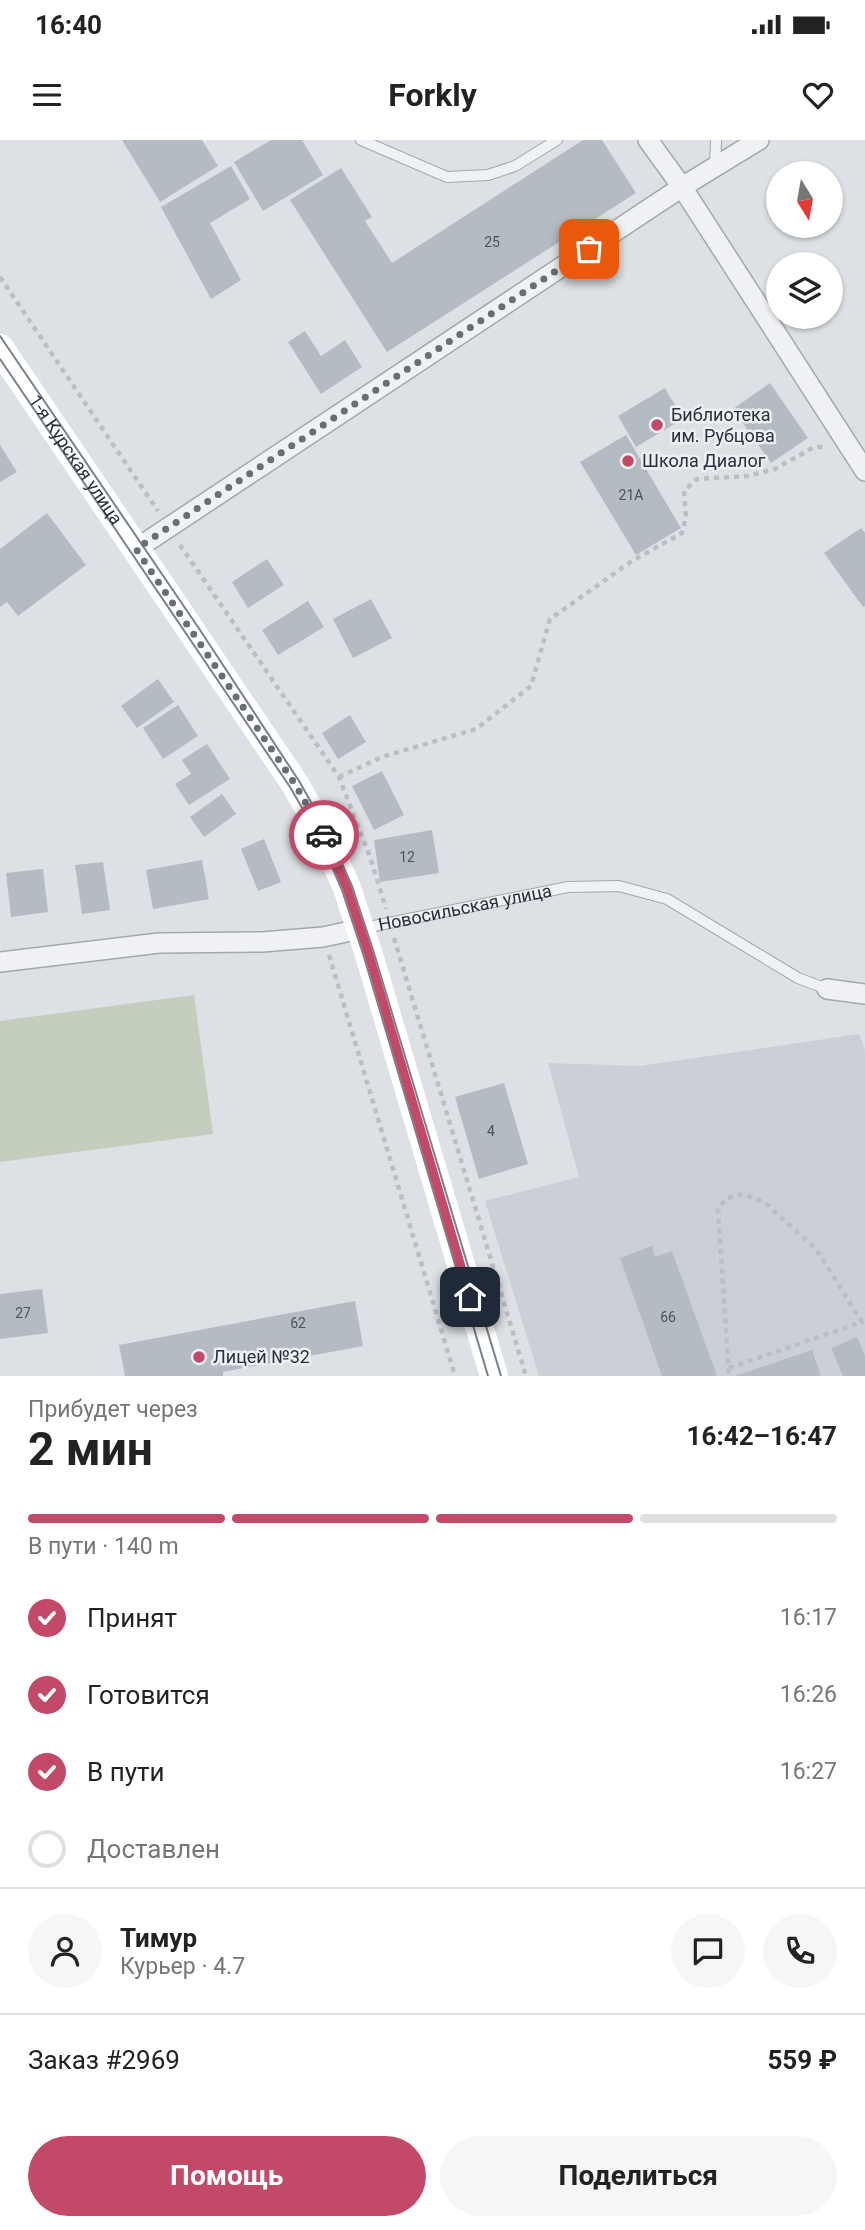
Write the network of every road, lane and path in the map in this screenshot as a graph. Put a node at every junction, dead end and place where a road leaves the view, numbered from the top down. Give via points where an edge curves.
1 (361, 140) edge
2 (557, 140) edge
3 (648, 140) edge
4 (716, 140) edge
5 (759, 140) edge
6 (715, 166) junction
7 (682, 187) junction
8 (0, 277) edge
9 (0, 348) edge
10 (850, 448) junction
11 (865, 471) edge
12 (169, 528) junction
13 (136, 549) junction
14 (339, 777) junction
15 (390, 923) junction
16 (360, 929) junction
17 (323, 937) junction
18 (0, 962) edge
19 (827, 989) joint
20 (865, 994) edge
21 (729, 1368) junction
22 (455, 1376) edge
23 (494, 1376) edge
24 (526, 1376) edge
25 (729, 1376) edge

1 - 2 lane via 447,177 488,175 515,166
3 - 7 street
4 - 6 lane
5 - 6 street
6 - 7 street
7 - 10 street
7 - 12 street
8 - 12 path
9 - 13 main road, 1-я Курская улица
10 - 11 street
10 - 14 path via 814,447 775,469 748,476 697,479 684,491 682,533 632,561 550,619 531,686 476,729 382,757
12 - 13 street
12 - 14 path
13 - 16 main road, 1-я Курская улица via 295,784 324,834
14 - 15 path
15 - 16 lane, Новосильская улица
15 - 19 lane, Новосильская улица via 568,887 619,886 667,900 798,978
15 - 24 path
16 - 17 street, Новосильская улица
16 - 23 main road, 1-я Курская улица
17 - 18 street, Новосильская улица via 159,943
17 - 22 path
19 - 20 street, Новосильская улица
21 - 21 path via 718,1209 727,1198 743,1194 764,1202 816,1249 862,1322
21 - 25 path

